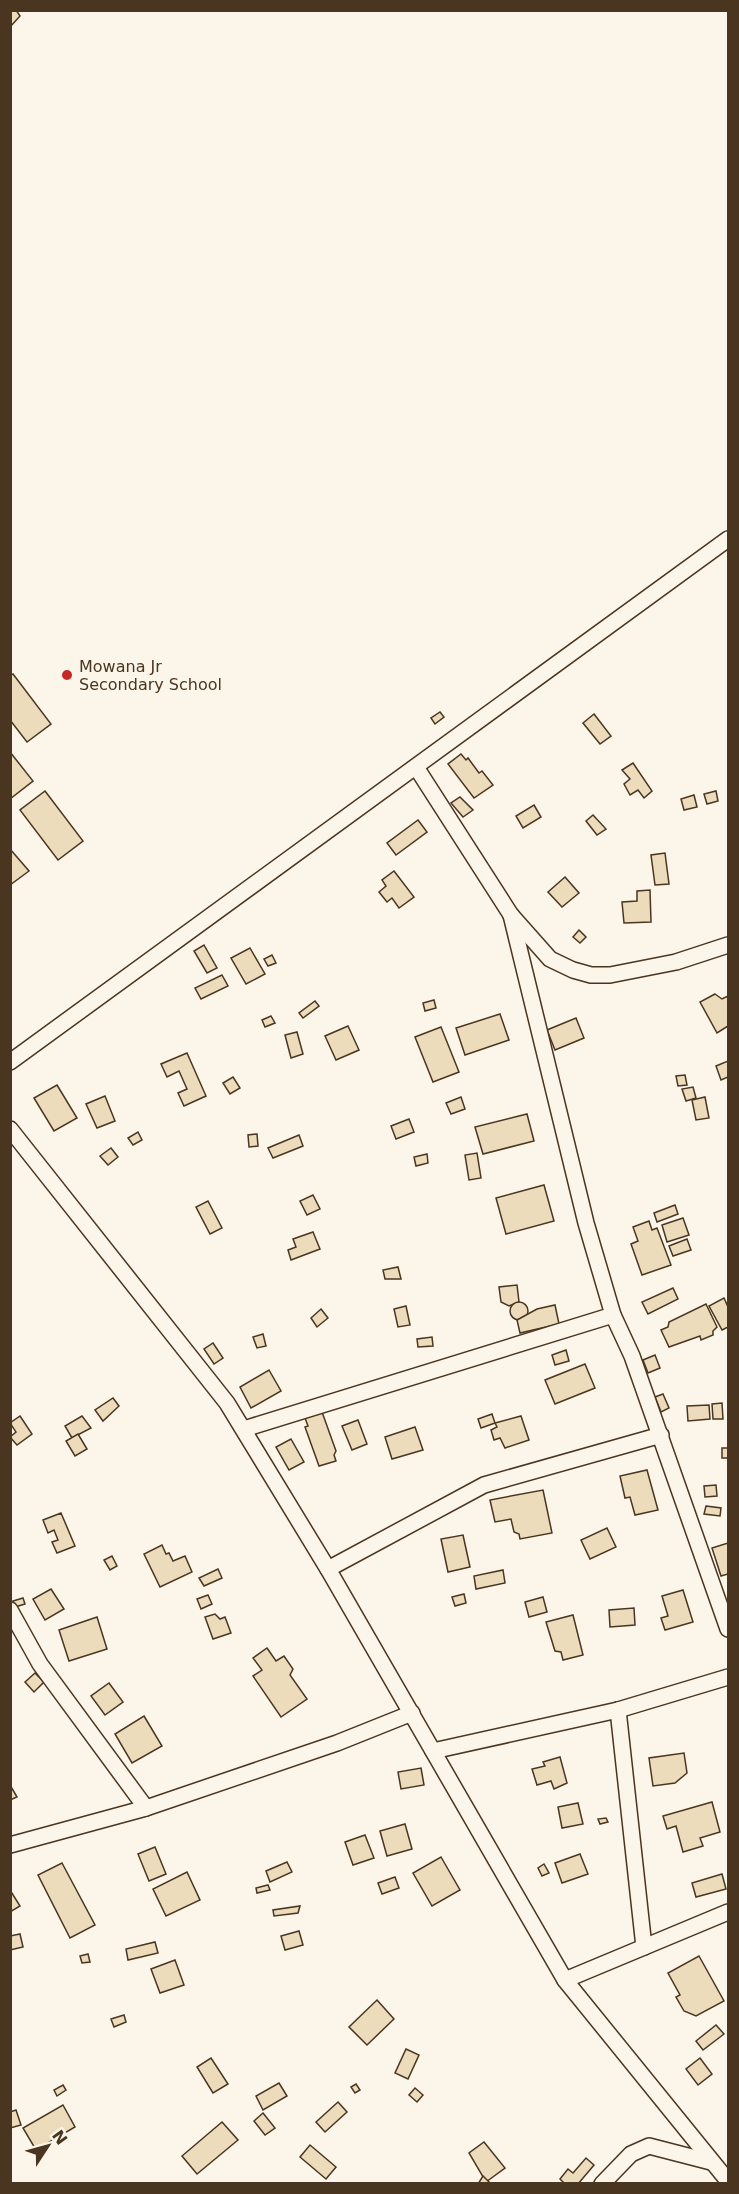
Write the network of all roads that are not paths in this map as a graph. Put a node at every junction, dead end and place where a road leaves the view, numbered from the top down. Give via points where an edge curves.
1 (729, 539) edge
2 (416, 767) junction
3 (510, 915) junction
4 (729, 945) edge
5 (10, 1062) edge
6 (10, 1129) edge
7 (613, 1315) junction
8 (244, 1429) junction
9 (661, 1435) junction
10 (328, 1569) junction
11 (10, 1610) edge
12 (729, 1629) edge
13 (729, 1677) edge
14 (618, 1710) junction
15 (412, 1713) junction
16 (433, 1751) junction
17 (146, 1809) junction
18 (10, 1845) edge
19 (729, 1912) edge
20 (644, 1947) junction
21 (566, 1980) junction
22 (711, 2162) junction
23 (729, 2181) edge
24 (602, 2184) edge

1 - 2 street
2 - 3 street
2 - 5 street
3 - 4 street via 550,959 591,975 676,962
3 - 7 street
6 - 8 street
7 - 8 street
7 - 9 street
8 - 10 street
9 - 10 street via 484,1485
9 - 12 street
10 - 15 street
11 - 17 street via 40,1664
13 - 14 street
14 - 16 street
14 - 20 street
15 - 16 street
15 - 17 street
16 - 21 street
17 - 18 street
19 - 20 street
20 - 21 street
21 - 22 street
22 - 23 street
22 - 24 street via 649,2146 631,2154

